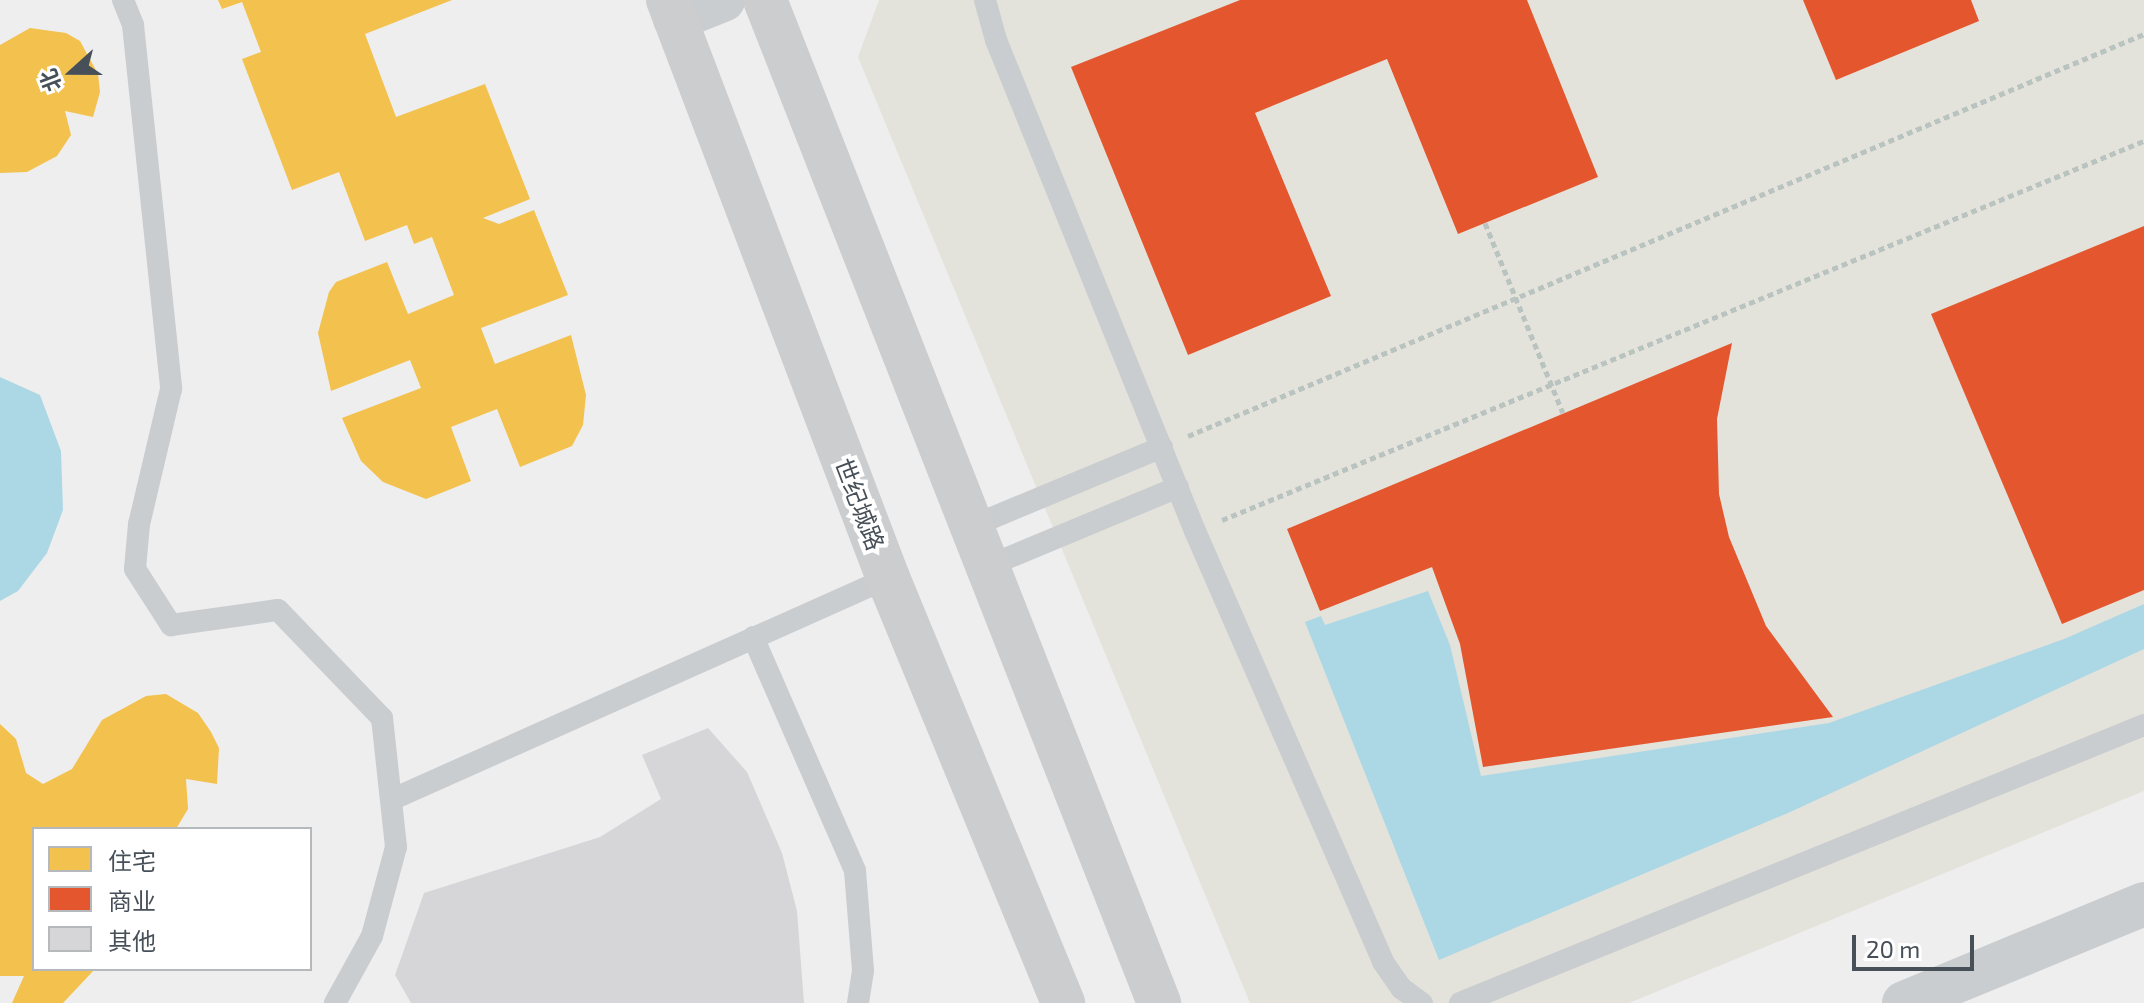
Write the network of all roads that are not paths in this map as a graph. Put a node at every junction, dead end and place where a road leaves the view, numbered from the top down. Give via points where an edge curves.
1 (123, 0) edge
2 (723, 0) edge
3 (765, 0) edge
4 (985, 0) edge
5 (671, 9) edge
6 (1162, 447) junction
7 (1178, 487) junction
8 (970, 527) junction
9 (986, 567) junction
10 (888, 578) junction
11 (753, 637) junction
12 (2144, 725) edge
13 (393, 799) junction
14 (2144, 904) edge
15 (335, 1003) edge
16 (858, 1003) edge
17 (1063, 1003) edge
18 (1159, 1003) edge
19 (1422, 1003) edge
20 (1460, 1003) edge
21 (1904, 1003) edge

1 - 13 lane via 133,25 171,389 139,524 135,569 171,625 278,610 382,718
2 - 5 street
3 - 8 main road
4 - 6 lane via 996,40
5 - 10 main road, 世纪城路
6 - 7 lane
6 - 8 lane
7 - 9 lane
7 - 19 lane via 1383,962 1401,988
8 - 9 main road
9 - 18 main road
10 - 11 lane
10 - 17 main road, 世纪城路
11 - 13 lane
11 - 16 lane via 855,871 863,971
12 - 20 lane
13 - 15 lane via 396,847 372,936
14 - 21 street

